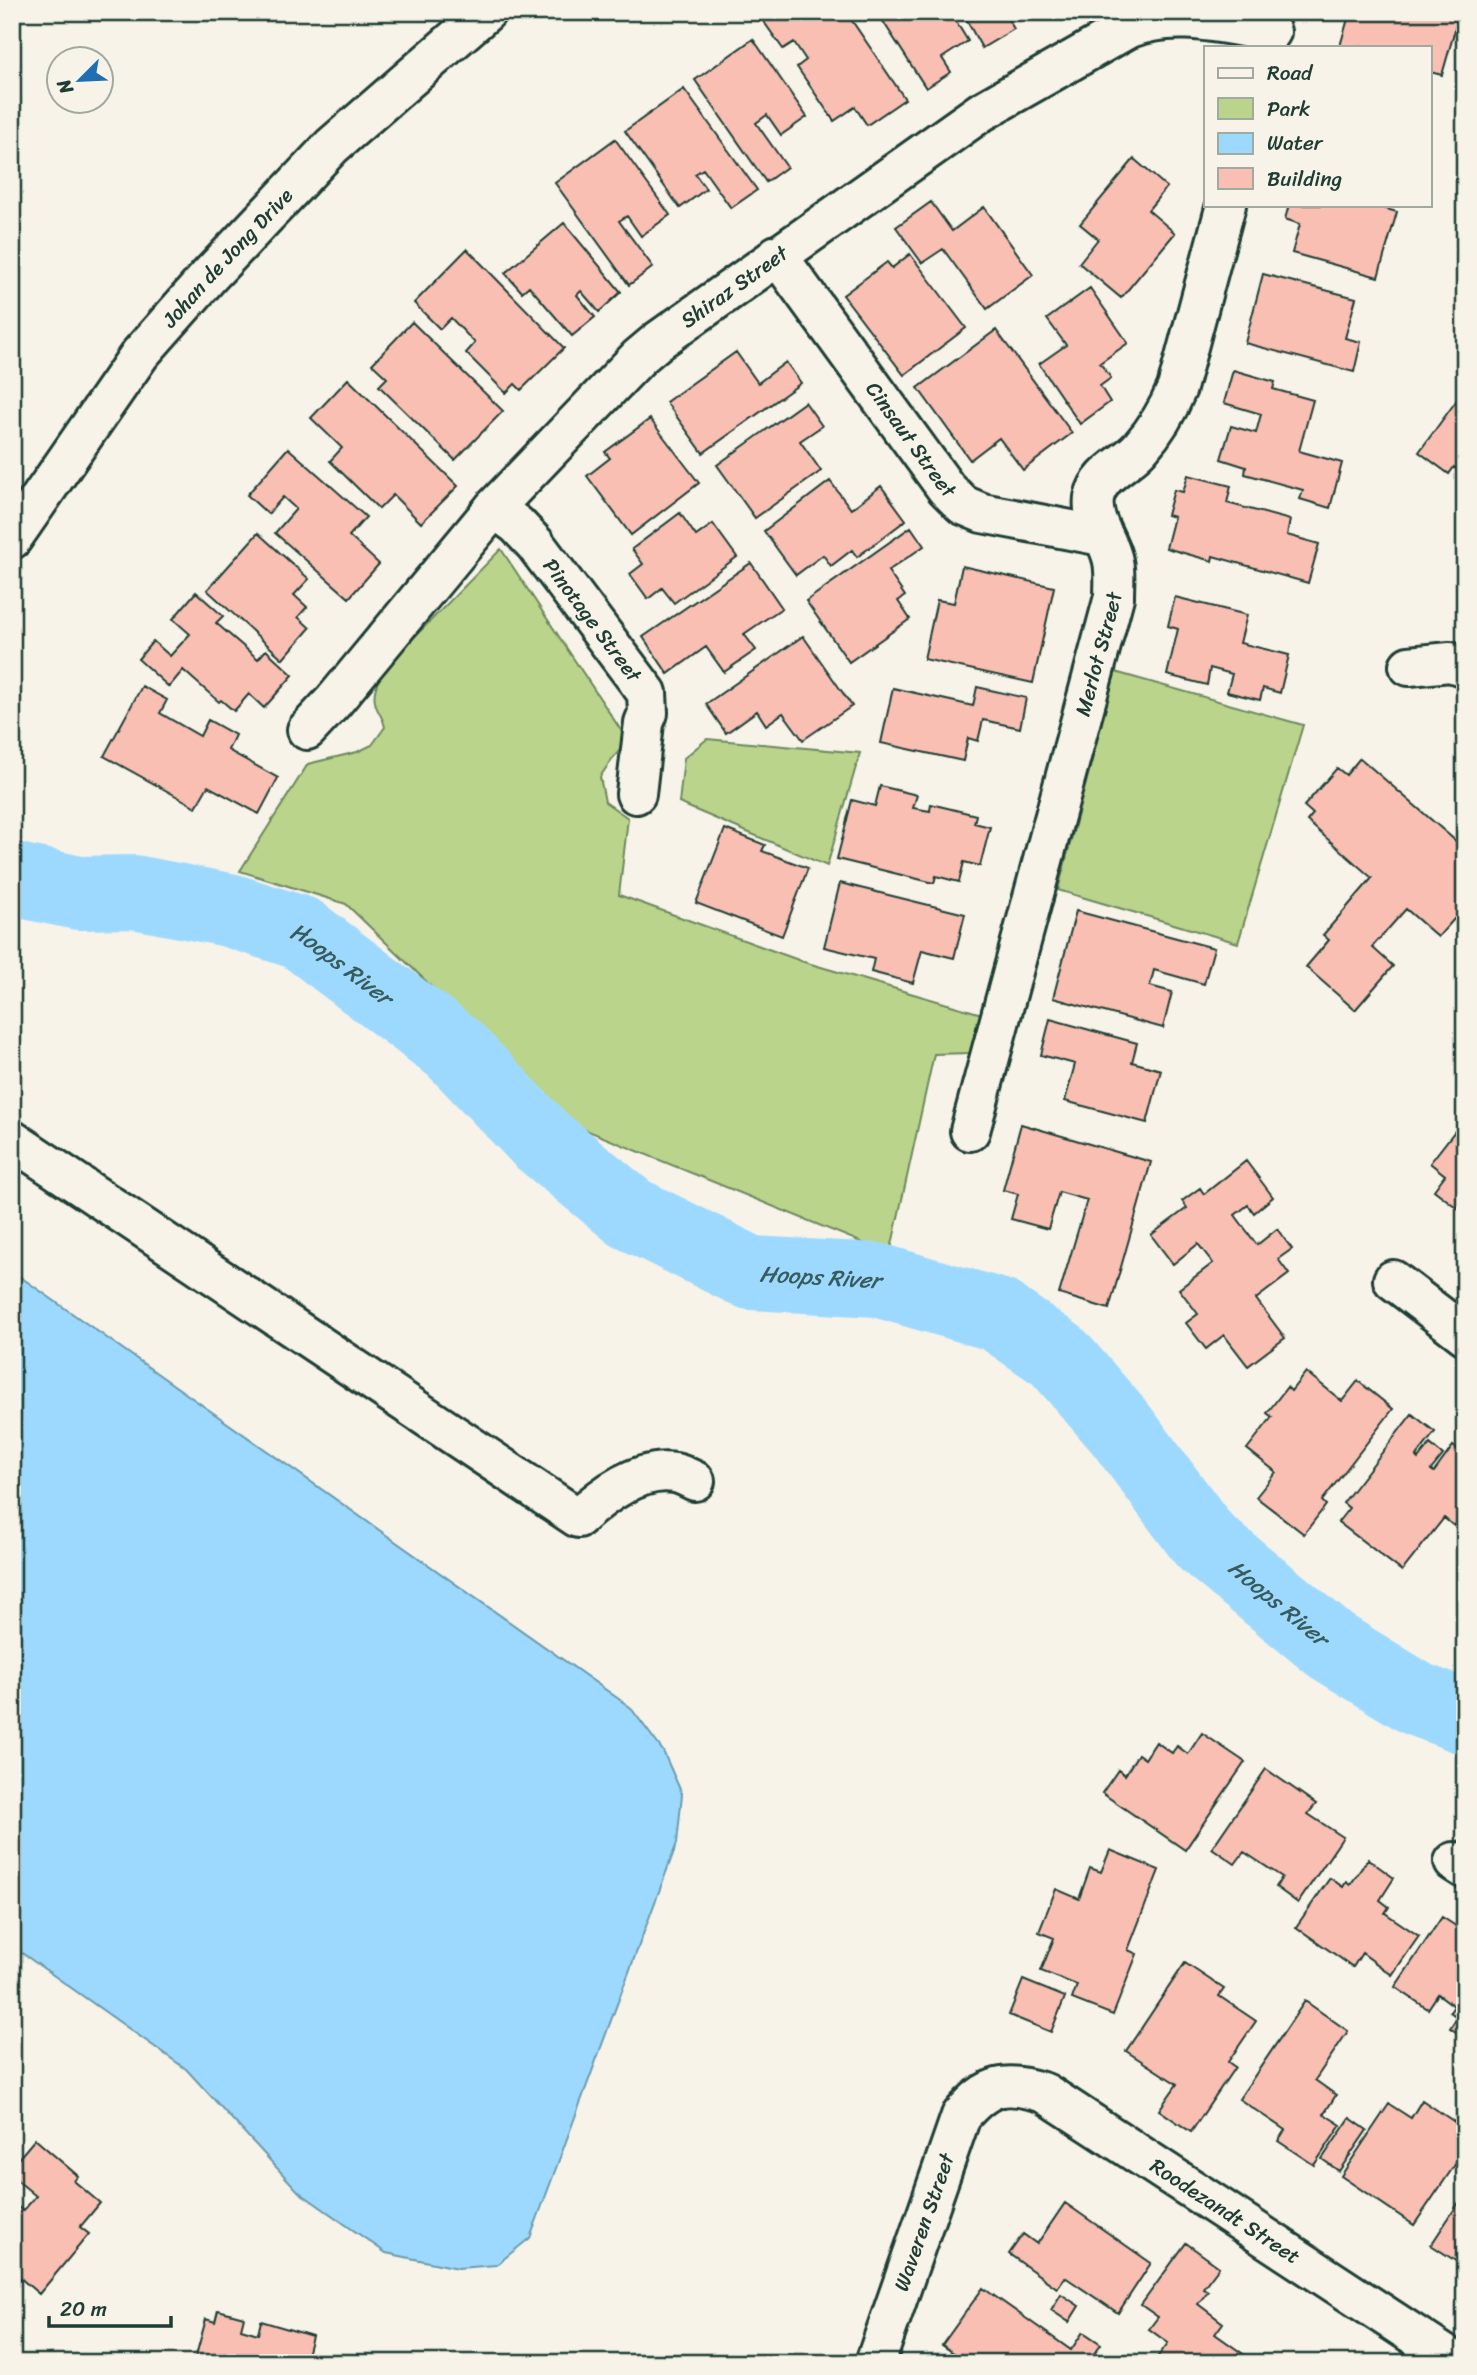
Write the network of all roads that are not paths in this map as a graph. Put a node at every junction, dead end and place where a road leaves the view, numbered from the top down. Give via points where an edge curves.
1 (486, 12) edge
2 (1272, 30) edge
3 (1226, 206) edge
4 (777, 255) junction
5 (494, 508) junction
6 (1102, 536) junction
7 (12, 539) edge
8 (1409, 666) dead end
9 (1465, 667) edge
10 (307, 730) dead end
11 (636, 794) dead end
12 (970, 1131) dead end
13 (12, 1140) edge
14 (1393, 1280) dead end
15 (1465, 1335) edge
16 (695, 1481) dead end
17 (985, 2092) joint
18 (875, 2363) edge
19 (1457, 2363) edge

1 - 7 street, Johan de Jong Drive via 332,146 209,276 139,354
2 - 4 street, Shiraz Street via 1185,18 1149,20 1127,29 981,112
3 - 6 street, Merlot Street via 1169,409 1140,447 1102,479 1094,498
4 - 5 street, Shiraz Street via 639,357
4 - 6 street, Cinsaut Street via 963,505 982,513
5 - 10 street, Shiraz Street
5 - 11 street, Pinotage Street via 535,544 646,693 648,713
6 - 12 street, Merlot Street via 1114,567 1114,597
8 - 9 street via 1450,663
13 - 16 street via 578,1518 598,1499 645,1475 674,1473
14 - 15 street
17 - 18 street, Waveren Street via 961,2116
17 - 19 street, Roodezandt Street via 1014,2085 1045,2093

